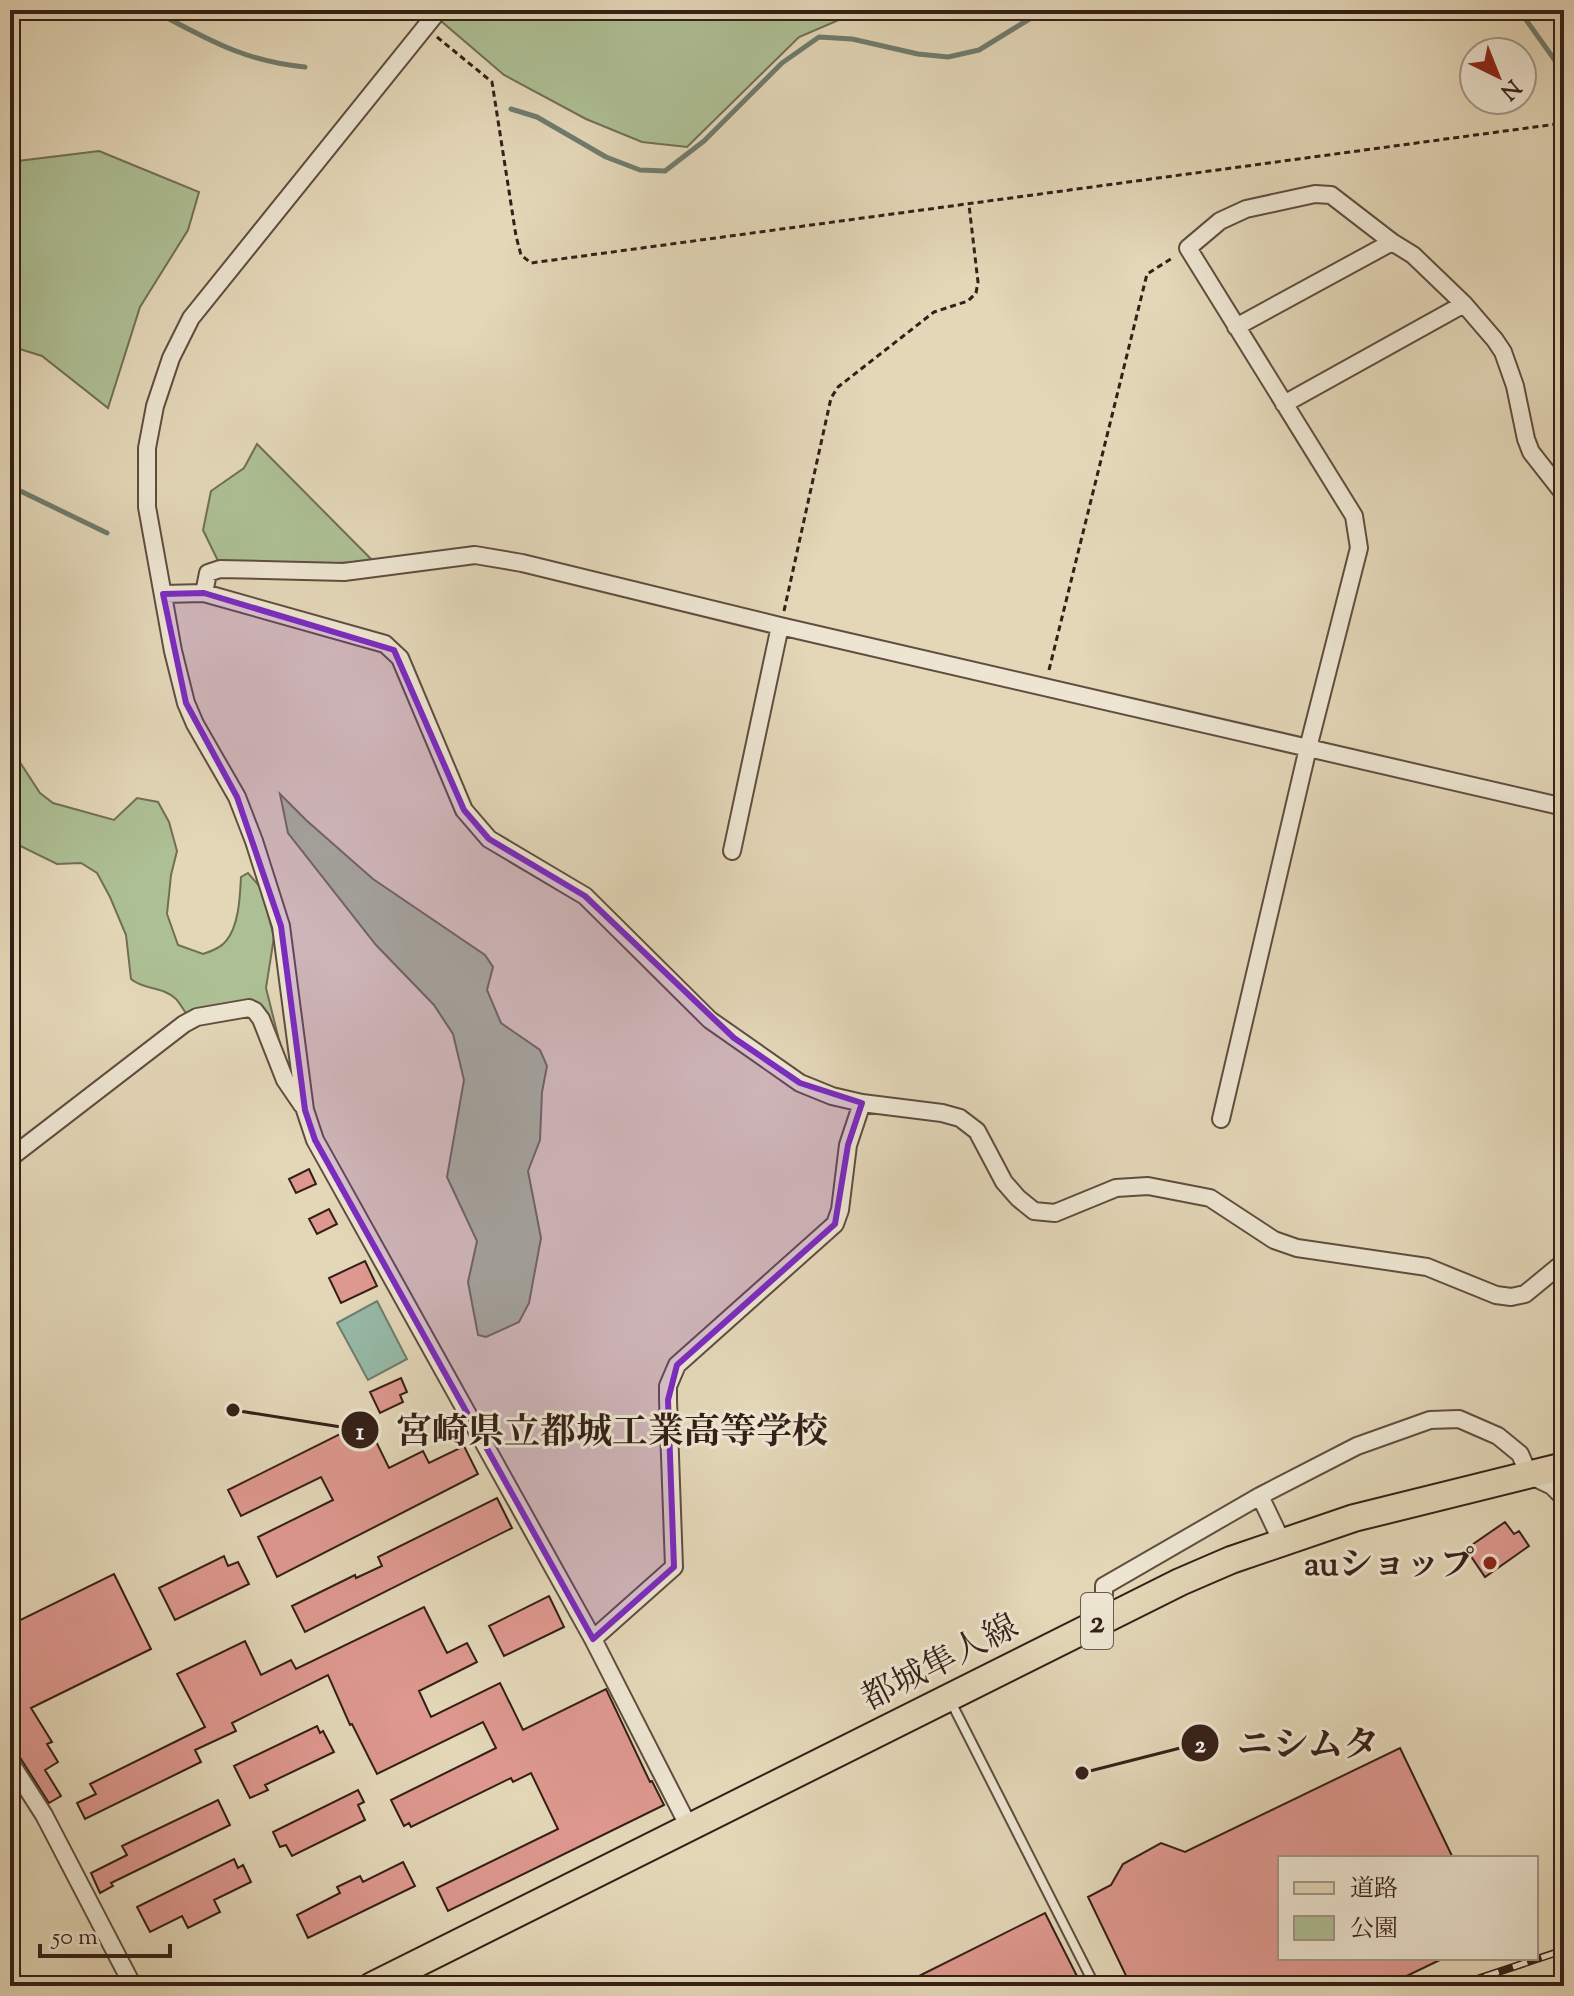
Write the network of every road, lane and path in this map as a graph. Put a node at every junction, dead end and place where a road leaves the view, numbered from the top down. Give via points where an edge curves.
1 (439, 10) edge
2 (425, 27) junction
3 (1564, 123) edge
4 (969, 205) junction
5 (1392, 242) junction
6 (1188, 248) junction
7 (1464, 304) junction
8 (1236, 327) junction
9 (1284, 404) junction
10 (1564, 494) edge
11 (204, 593) junction
12 (163, 594) junction
13 (780, 626) junction
14 (1045, 687) junction
15 (1308, 748) junction
16 (1564, 807) edge
17 (732, 851) dead end
18 (862, 1103) junction
19 (305, 1110) junction
20 (1221, 1119) dead end
21 (10, 1158) edge
22 (1564, 1262) edge
23 (1564, 1466) edge
24 (1529, 1475) junction
25 (1260, 1496) junction
26 (1564, 1498) edge
27 (1282, 1542) junction
28 (1104, 1618) junction
29 (593, 1639) junction
30 (948, 1696) junction
31 (10, 1762) edge
32 (689, 1827) junction
33 (133, 1986) edge
34 (372, 1986) edge
35 (1095, 1986) edge

1 - 2 street
2 - 4 path via 492,82 516,236 521,255 531,263
2 - 12 street via 191,318 171,358 147,448 147,507
3 - 4 path
4 - 13 path via 976,293 934,312 831,398
5 - 6 street via 1331,195 1315,194 1246,209 1220,221
5 - 7 street
5 - 8 street
6 - 8 street
6 - 14 path via 1147,274
7 - 9 street
7 - 10 street via 1503,352 1531,452
8 - 9 street
9 - 15 street via 1354,516 1359,548
11 - 12 street
11 - 13 street via 208,573 220,569 344,572 475,555
11 - 18 street via 394,650 464,810 489,839 585,896 688,1000 734,1038 800,1083
12 - 19 street via 186,703 237,797 281,926
13 - 14 street
13 - 17 street
14 - 15 street
15 - 16 street
15 - 20 street
18 - 22 street via 960,1118 977,1131 1004,1182 1034,1211 1055,1213 1116,1188 1148,1186 1210,1198 1274,1240 1297,1248 1427,1267 1511,1297 1525,1294
18 - 29 street via 848,1145 835,1224 677,1365 668,1386 674,1567
19 - 21 street via 285,1080 261,1019 249,1008 184,1024
19 - 29 street via 326,1163
23 - 24 main road, 都城隼人線 / 2
24 - 25 street via 1520,1454 1498,1436 1459,1419 1430,1420 1357,1446
24 - 26 street
24 - 27 main road, 都城隼人線 / 2 via 1396,1505
25 - 27 street
25 - 28 street via 1104,1586
27 - 28 main road, 都城隼人線 / 2
28 - 30 main road, 都城隼人線 / 2
29 - 32 street
30 - 32 main road, 都城隼人線 / 2
30 - 35 lane
31 - 33 street via 44,1815
32 - 34 main road, 都城隼人線 / 2

